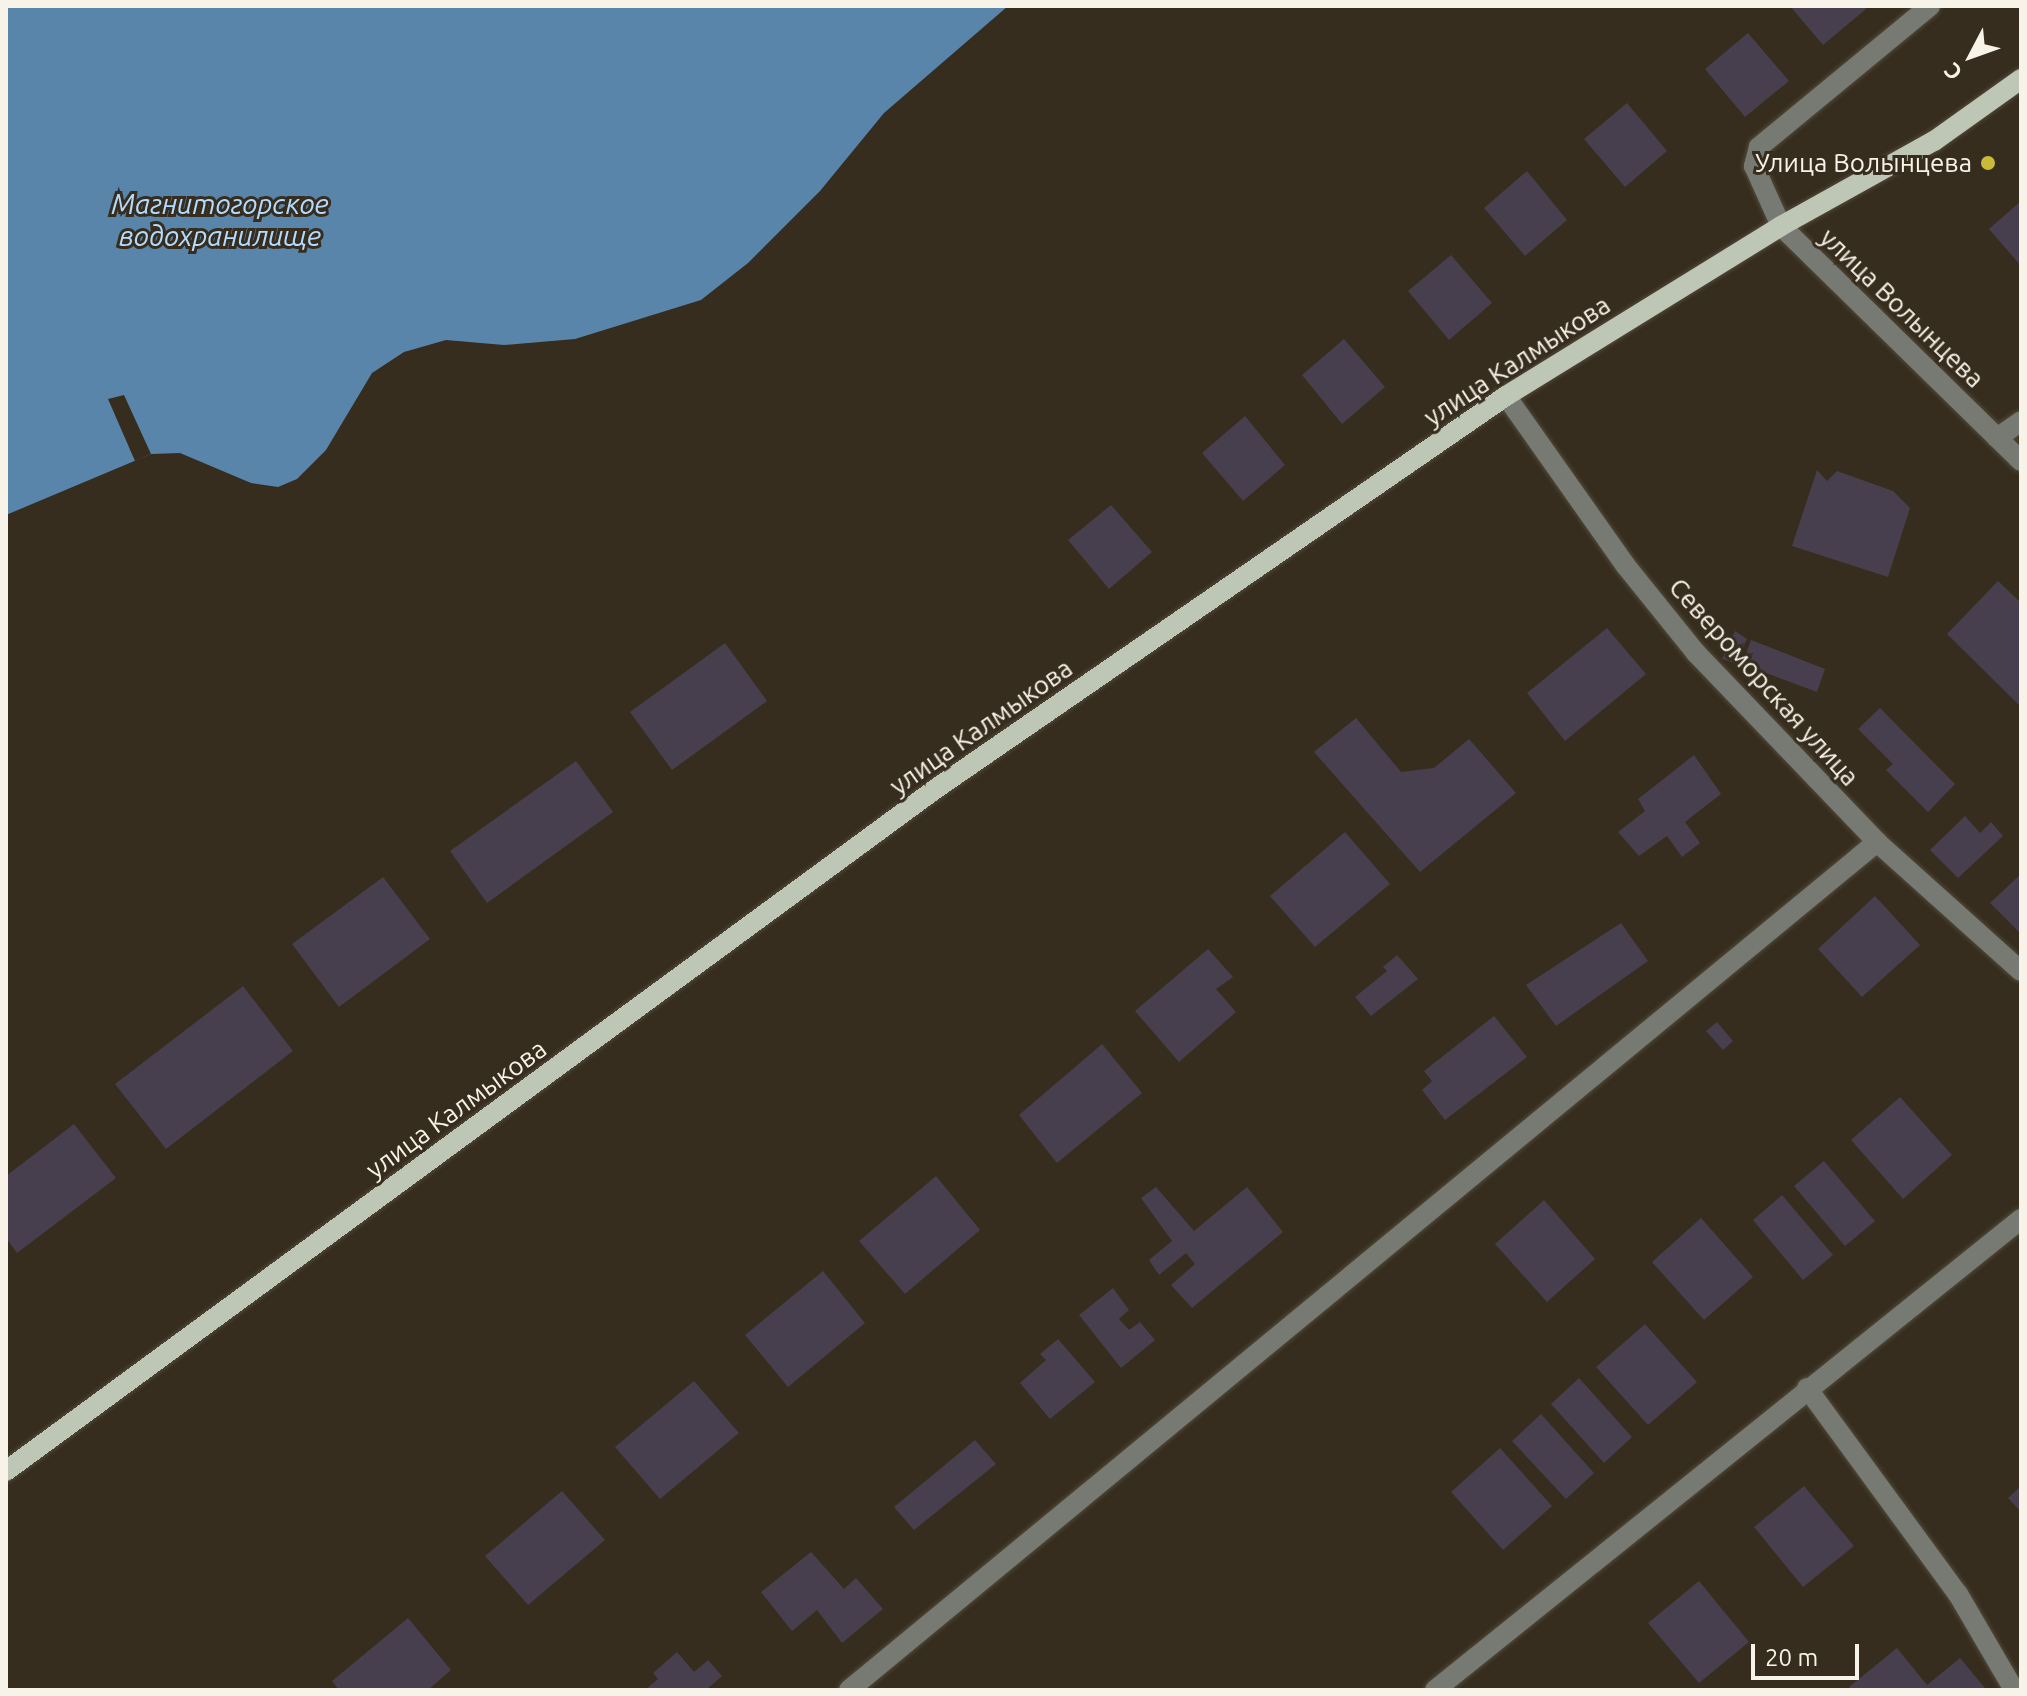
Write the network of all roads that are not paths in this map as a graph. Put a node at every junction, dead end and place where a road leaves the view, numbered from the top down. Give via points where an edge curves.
1 (1930, 6) edge
2 (2021, 79) edge
3 (1781, 226) junction
4 (1506, 396) junction
5 (2021, 421) edge
6 (1997, 438) junction
7 (2021, 461) edge
8 (1877, 842) junction
9 (2021, 971) edge
10 (2021, 1219) edge
11 (1807, 1388) junction
12 (6, 1471) edge
13 (849, 1690) edge
14 (1435, 1690) edge
15 (2014, 1690) edge

1 - 3 street via 1755,153 1754,166
2 - 3 main road, улица Калмыкова via 1934,141
3 - 4 main road, улица Калмыкова
3 - 6 street, улица Волынцева
4 - 8 street, Североморская улица via 1626,566 1696,653
4 - 12 main road, улица Калмыкова via 934,790
5 - 6 street
6 - 7 street, улица Волынцева
8 - 9 street, Североморская улица
8 - 13 street
10 - 11 street
11 - 14 street
11 - 15 street via 1958,1594

